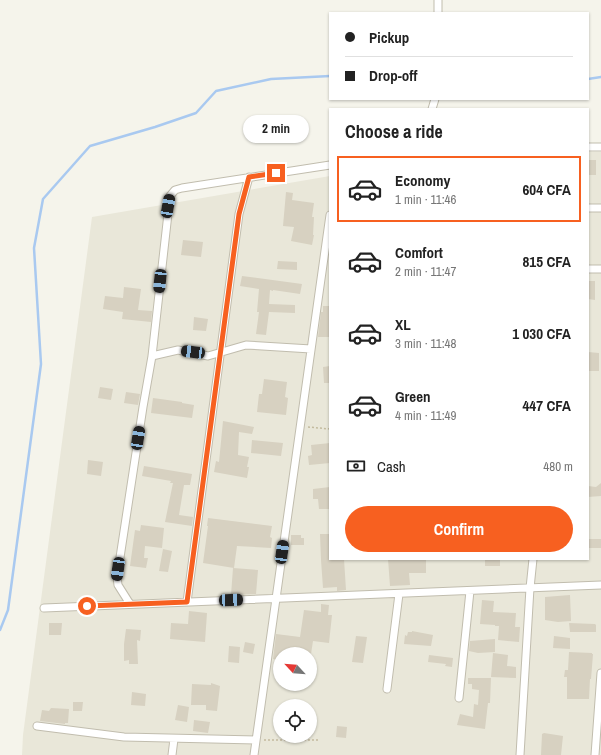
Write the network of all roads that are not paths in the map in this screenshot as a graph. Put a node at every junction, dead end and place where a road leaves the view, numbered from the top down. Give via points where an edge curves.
1 (438, 0) edge
2 (438, 12) edge
3 (589, 147) edge
4 (601, 147) edge
5 (329, 165) edge
6 (249, 177) junction
7 (589, 208) edge
8 (601, 208) edge
9 (329, 222) edge
10 (589, 269) edge
11 (601, 269) edge
12 (322, 274) junction
13 (329, 274) edge
14 (311, 349) junction
15 (221, 352) junction
16 (152, 356) junction
17 (533, 560) edge
18 (601, 585) edge
19 (530, 588) junction
20 (470, 591) junction
21 (399, 594) junction
22 (275, 598) junction
23 (187, 602) junction
24 (130, 604) junction
25 (44, 608) dead end
26 (601, 673) edge
27 (387, 689) dead end
28 (459, 698) dead end
29 (37, 726) dead end
30 (174, 739) junction
31 (256, 740) junction
32 (172, 755) edge
33 (254, 755) edge
34 (520, 755) edge
35 (595, 755) edge

1 - 2 street
3 - 4 street
5 - 6 street
6 - 15 street via 239,214
6 - 16 street via 182,188 170,196
7 - 8 street
9 - 12 street
10 - 11 street
12 - 13 street
12 - 14 street
14 - 15 street via 246,345
14 - 22 street
15 - 16 street via 208,356 178,350
15 - 23 street
16 - 24 street via 117,577 118,585
17 - 19 street
18 - 19 street
19 - 20 street
19 - 34 street
20 - 21 street
20 - 28 street
21 - 22 street
21 - 27 street
22 - 23 street
22 - 31 street
23 - 24 street
24 - 25 street
26 - 35 street
29 - 30 street via 124,737
30 - 31 street
30 - 32 street
31 - 33 street

